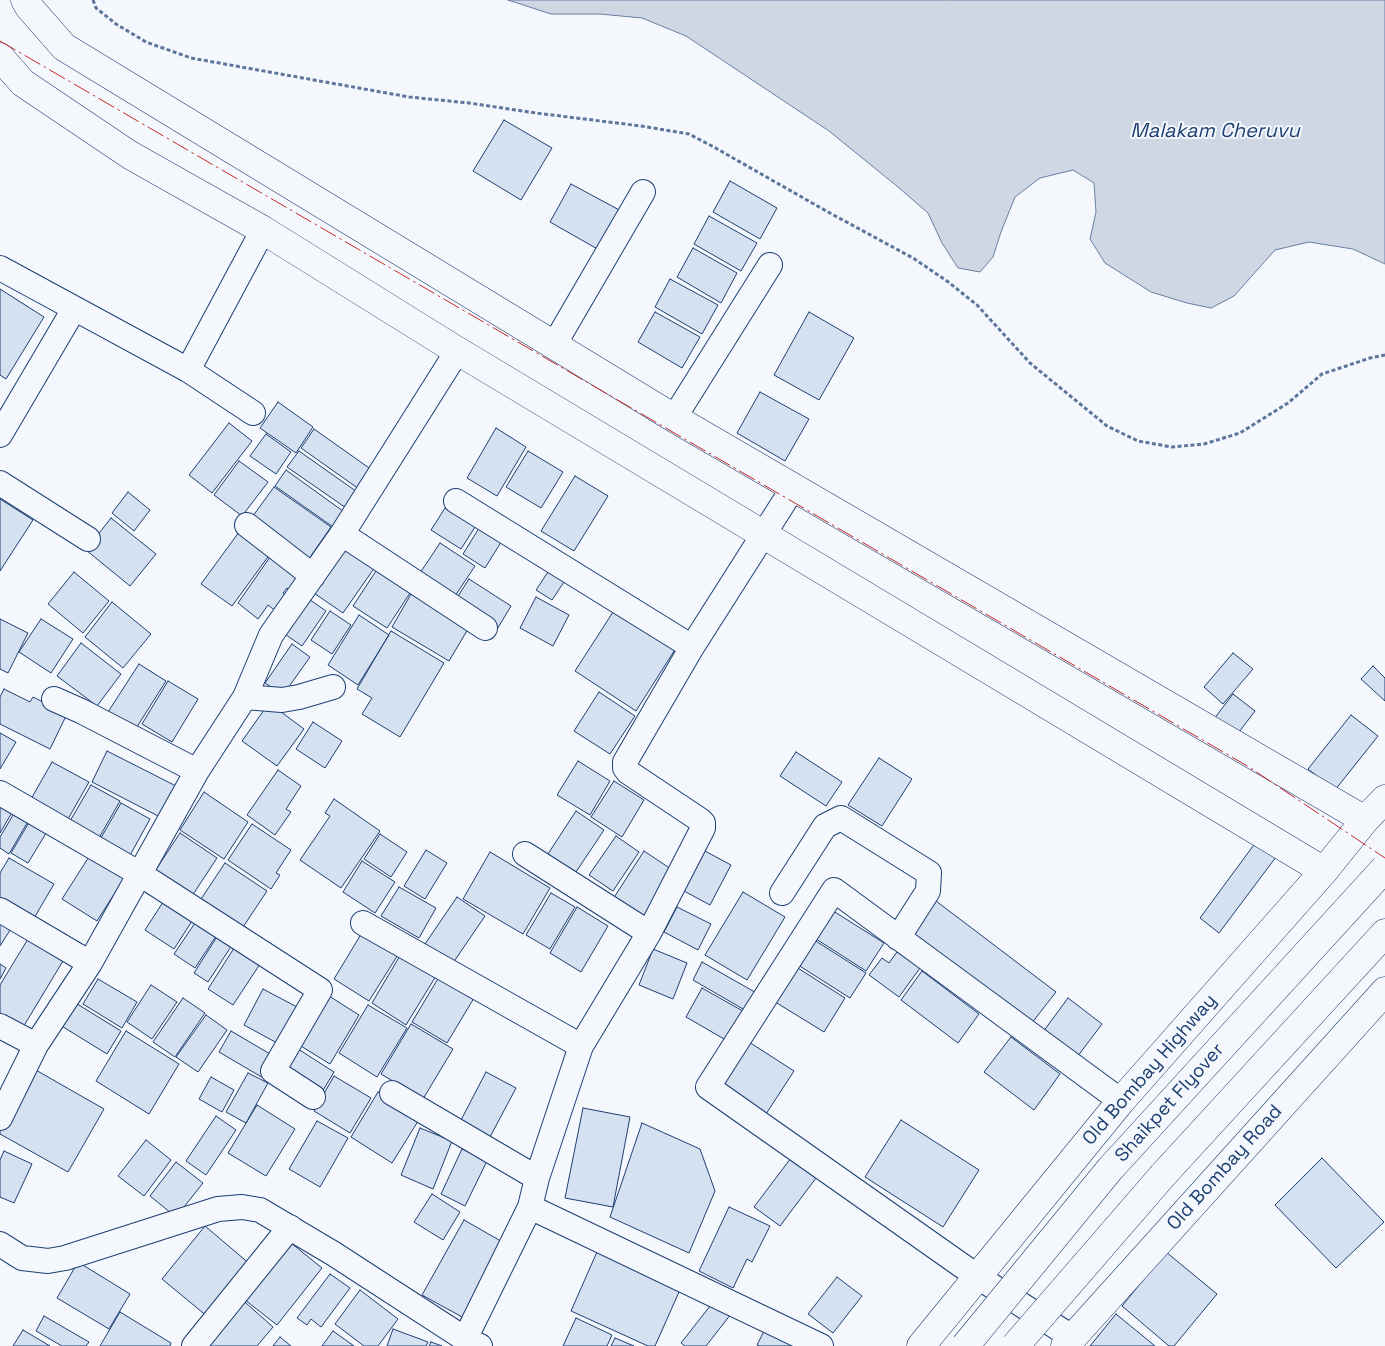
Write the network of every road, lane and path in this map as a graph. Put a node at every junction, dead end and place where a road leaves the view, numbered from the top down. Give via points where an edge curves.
1 (26, 0) edge
2 (93, 0) edge
3 (0, 57) edge
4 (643, 192) dead end
5 (263, 230) junction
6 (770, 265) dead end
7 (0, 268) edge
8 (74, 309) junction
9 (554, 345) junction
10 (458, 350) junction
11 (1385, 355) edge
12 (188, 370) junction
13 (253, 413) dead end
14 (674, 418) junction
15 (0, 435) edge
16 (0, 483) edge
17 (793, 488) junction
18 (456, 501) dead end
19 (247, 525) dead end
20 (342, 534) junction
21 (763, 534) junction
22 (88, 539) dead end
23 (313, 576) junction
24 (485, 628) dead end
25 (692, 647) junction
26 (333, 688) dead end
27 (246, 697) junction
28 (54, 699) dead end
29 (197, 771) junction
30 (0, 793) edge
31 (1385, 799) edge
32 (1365, 820) junction
33 (525, 854) dead end
34 (1385, 868) edge
35 (1324, 871) junction
36 (140, 874) junction
37 (782, 893) dead end
38 (0, 910) edge
39 (363, 923) dead end
40 (649, 933) junction
41 (1385, 933) edge
42 (898, 938) junction
43 (90, 963) junction
44 (1385, 990) edge
45 (0, 1026) edge
46 (36, 1045) junction
47 (581, 1046) junction
48 (392, 1093) dead end
49 (313, 1097) dead end
50 (1121, 1101) junction
51 (0, 1118) edge
52 (537, 1178) junction
53 (530, 1207) junction
54 (290, 1227) junction
55 (0, 1244) edge
56 (978, 1277) junction
57 (472, 1342) edge
58 (1069, 1342) edge
59 (194, 1346) edge
60 (822, 1346) edge
61 (922, 1346) edge
62 (965, 1346) edge
63 (1015, 1346) edge

1 - 9 street via 64,47
2 - 11 path via 96,8 116,24 146,42 191,58 409,97 689,134 913,258 947,281 977,305 1030,363 1107,426 1138,440 1172,446 1204,444 1240,433 1288,403 1322,374
3 - 5 street via 23,83 130,155
4 - 9 street
5 - 10 street
5 - 12 street
6 - 14 street
7 - 8 street
8 - 12 street
8 - 15 street
9 - 14 street
10 - 20 street
10 - 21 street
12 - 13 street
14 - 17 street
16 - 22 street
17 - 21 street
17 - 32 street
18 - 25 street
19 - 23 street
20 - 23 street
20 - 24 street
21 - 25 street
21 - 35 street
23 - 27 street via 271,635
25 - 40 street via 625,768 703,823 702,832
26 - 27 street via 282,700
27 - 29 street
28 - 29 street
29 - 36 street
30 - 36 street
31 - 32 street, Old Bombay Highway
32 - 35 street, Old Bombay Highway
33 - 40 street
34 - 62 street, Shaikpet Flyover, bridge via 1110,1169
35 - 50 street, Old Bombay Highway
36 - 43 street
36 - 49 street via 320,990 273,1071
37 - 42 street via 825,826 841,818 929,874 928,891
38 - 43 street
39 - 47 street
40 - 47 street
41 - 63 street, bridge via 1163,1175
42 - 50 street
42 - 56 street via 834,890 708,1087
43 - 46 street
44 - 58 street, Old Bombay Road
45 - 46 street
46 - 51 street
47 - 52 street
48 - 52 street
50 - 56 street, Old Bombay Highway
52 - 53 street
53 - 57 street
53 - 60 street
54 - 55 street via 260,1210 242,1207 218,1209 48,1261 22,1258
54 - 57 street
54 - 59 street
56 - 58 street
56 - 61 street, Old Bombay Highway

